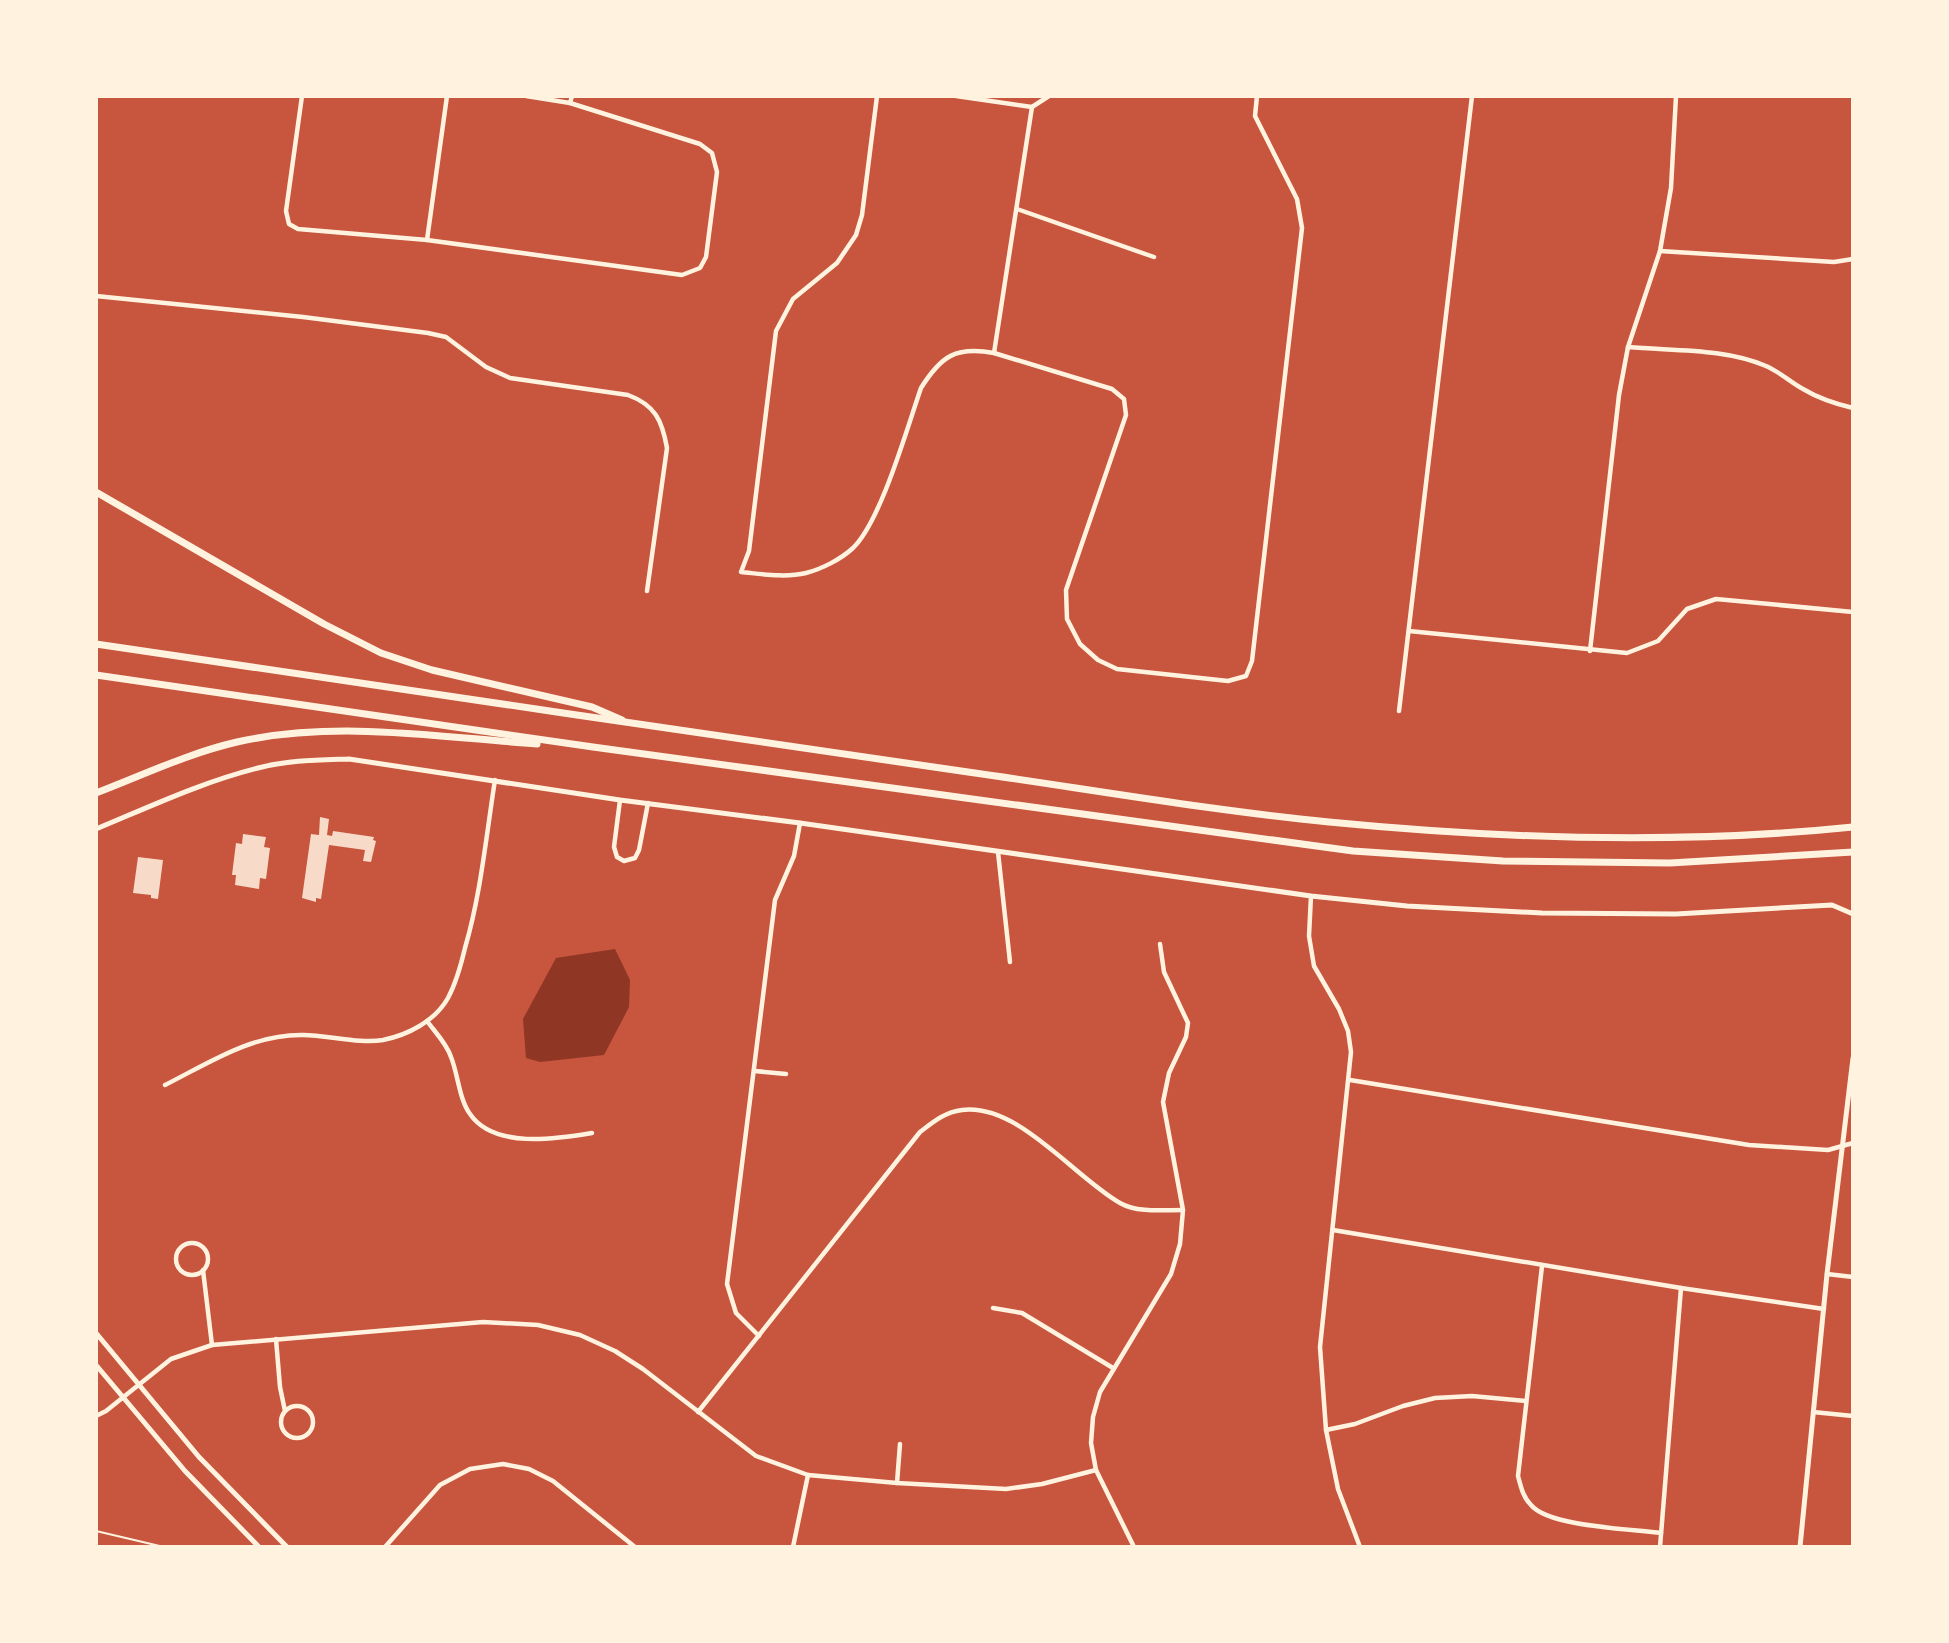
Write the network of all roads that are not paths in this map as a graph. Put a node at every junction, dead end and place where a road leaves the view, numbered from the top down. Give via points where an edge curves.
1 (302, 96) edge
2 (447, 96) edge
3 (526, 96) edge
4 (572, 96) edge
5 (877, 96) edge
6 (956, 96) edge
7 (1049, 96) edge
8 (1257, 96) edge
9 (1472, 96) edge
10 (1676, 96) edge
11 (570, 103) junction
12 (1032, 107) junction
13 (1017, 209) junction
14 (427, 240) junction
15 (1660, 251) junction
16 (1154, 257) dead end
17 (1853, 259) edge
18 (96, 296) edge
19 (1628, 347) junction
20 (994, 353) junction
21 (1853, 408) edge
22 (96, 492) edge
23 (647, 591) dead end
24 (1853, 612) edge
25 (1409, 631) junction
26 (96, 644) edge
27 (1590, 650) junction
28 (96, 676) edge
29 (1399, 710) dead end
30 (632, 724) junction
31 (593, 747) junction
32 (495, 780) junction
33 (96, 793) edge
34 (620, 800) junction
35 (648, 803) junction
36 (800, 823) junction
37 (1853, 827) edge
38 (96, 829) edge
39 (998, 852) junction
40 (1853, 852) edge
41 (1311, 897) junction
42 (1851, 912) edge
43 (1160, 944) dead end
44 (1010, 961) dead end
45 (427, 1021) junction
46 (1853, 1058) edge
47 (755, 1072) junction
48 (786, 1074) dead end
49 (1350, 1080) junction
50 (165, 1085) dead end
51 (592, 1133) dead end
52 (1853, 1143) edge
53 (1843, 1144) junction
54 (1183, 1210) junction
55 (1333, 1230) junction
56 (1542, 1266) junction
57 (203, 1270) junction
58 (1827, 1274) junction
59 (1853, 1277) edge
60 (1681, 1288) junction
61 (993, 1308) dead end
62 (1824, 1309) junction
63 (96, 1333) edge
64 (759, 1336) junction
65 (276, 1339) junction
66 (212, 1345) junction
67 (96, 1366) edge
68 (1113, 1368) junction
69 (139, 1384) junction
70 (122, 1397) junction
71 (1526, 1401) junction
72 (285, 1411) junction
73 (698, 1412) junction
74 (1813, 1412) junction
75 (96, 1416) edge
76 (1853, 1416) edge
77 (1326, 1430) junction
78 (900, 1444) dead end
79 (1096, 1470) junction
80 (808, 1475) junction
81 (897, 1483) junction
82 (1661, 1533) junction
83 (260, 1547) edge
84 (287, 1547) edge
85 (385, 1547) edge
86 (635, 1547) edge
87 (793, 1547) edge
88 (1134, 1547) edge
89 (1360, 1547) edge
90 (1660, 1547) edge
91 (1800, 1547) edge

1 - 14 street via 286,211 289,224 298,229
2 - 14 street
3 - 11 street
4 - 11 street
5 - 20 street via 856,235 837,263 793,299 776,331 749,551 741,572 806,573 855,547 876,513 921,388 931,373 966,350
6 - 12 street
7 - 12 street
8 - 20 street via 1255,116 1297,199 1302,228 1252,661 1246,676 1228,681 1117,669 1080,644 1068,619 1066,590 1126,415 1124,399 1112,389
9 - 25 street
10 - 15 street via 1671,188
11 - 14 street via 700,144 712,153 718,172 706,257 700,268 682,275
12 - 13 street
13 - 16 street
13 - 20 street
15 - 17 street via 1834,262
15 - 19 street
18 - 23 street via 428,333 446,337 486,367 510,378 642,400 663,425 667,448
19 - 21 street via 1751,360 1803,389
19 - 27 street
22 - 30 highway via 381,653 432,670 592,707
24 - 27 street via 1716,598 1687,609 1658,641 1627,653
25 - 27 street
25 - 29 street
26 - 30 highway
28 - 31 highway
30 - 37 highway via 1350,824 1625,838
31 - 33 highway via 362,732 292,733 200,752
31 - 40 highway via 1353,850 1503,861 1656,863
32 - 34 street
32 - 38 street via 349,759 304,760 217,780
32 - 45 street via 475,911 458,973 447,1000
34 - 35 street
34 - 35 street via 614,847 624,861 635,858 639,850
35 - 36 street
36 - 39 street
36 - 47 street via 794,856 775,900
39 - 41 street
39 - 44 street
41 - 42 street via 1542,913 1676,914 1832,905
41 - 49 street via 1310,953 1348,1031
43 - 54 street via 1164,972 1188,1023 1168,1073 1163,1102
45 - 50 street via 380,1041 301,1035 260,1040
45 - 51 street via 451,1054 468,1112 484,1129 503,1136 552,1140
46 - 53 street
47 - 48 street
47 - 64 street via 727,1284 736,1313
49 - 53 street via 1749,1146 1828,1150
49 - 55 street
52 - 53 street
53 - 58 street
54 - 64 street via 1122,1204 1009,1119 986,1110 960,1110 920,1132
54 - 68 street via 1181,1244 1171,1274
55 - 56 street
55 - 77 street via 1320,1348
56 - 60 street
56 - 71 street
57 - 57 street via 208,1260 205,1250 196,1244 181,1248 176,1262 181,1270 190,1275
57 - 66 street
58 - 59 street
58 - 62 street
60 - 62 street
60 - 82 street
61 - 68 street via 1022,1313
62 - 74 street
63 - 69 street
64 - 73 street
65 - 66 street
65 - 72 street
65 - 73 street via 483,1322 538,1325 580,1335 615,1351
66 - 69 street via 171,1359
67 - 70 street
68 - 79 street via 1093,1417
69 - 70 street
69 - 84 street via 199,1457
70 - 75 street
70 - 83 street via 185,1471
71 - 77 street via 1435,1398
71 - 82 street via 1518,1476 1532,1508 1558,1521
72 - 72 street via 281,1425 286,1434 294,1438 308,1433 312,1424 306,1409
73 - 80 street via 756,1456
74 - 76 street
74 - 91 street
77 - 89 street via 1338,1489
78 - 81 street
79 - 81 street via 1006,1489
79 - 88 street
80 - 81 street
80 - 87 street
82 - 90 street
85 - 86 street via 440,1485 470,1469 503,1464 529,1469 553,1481

